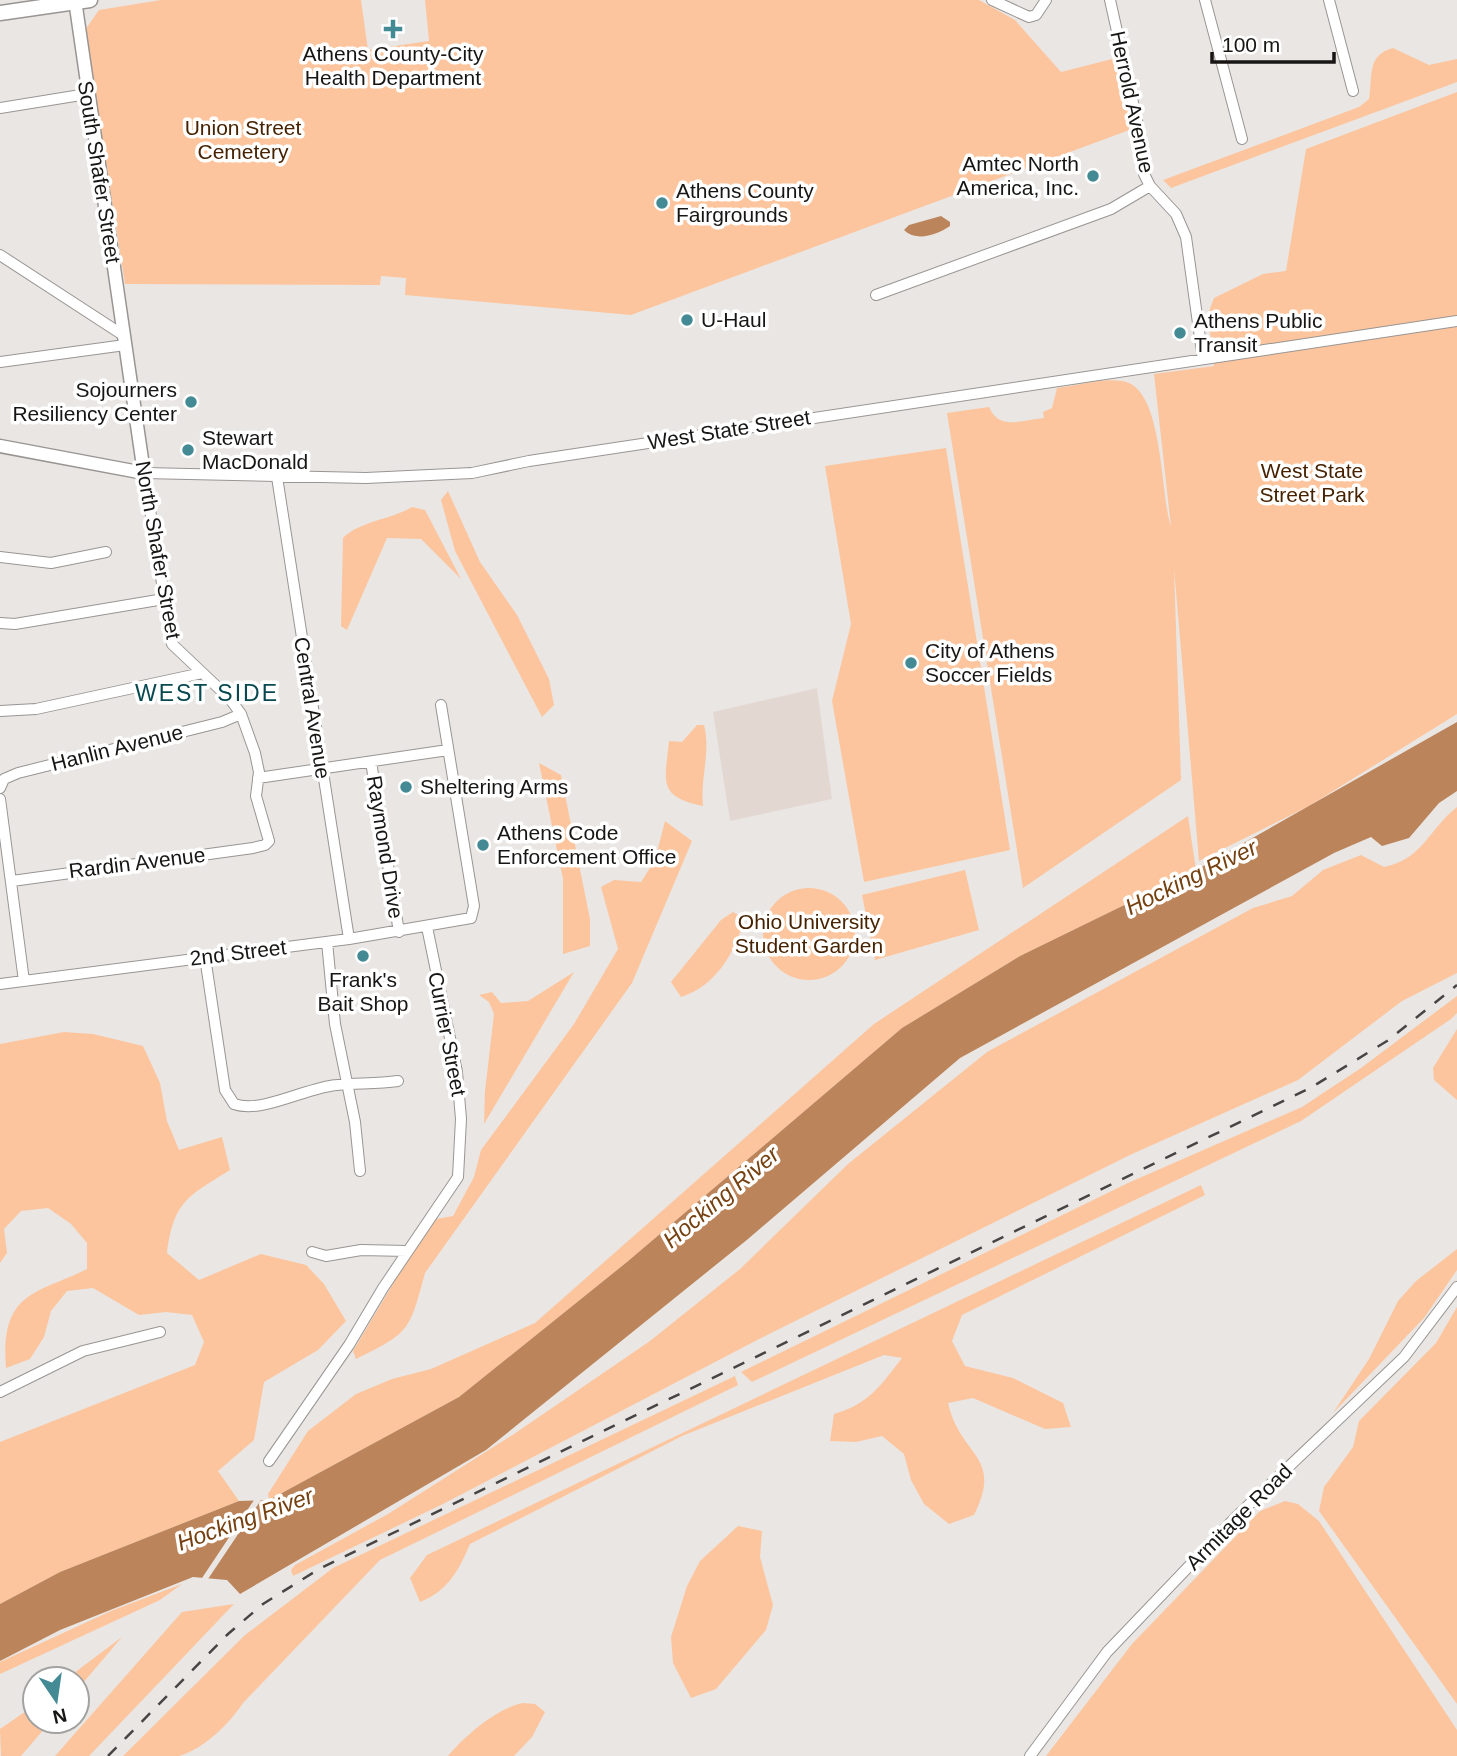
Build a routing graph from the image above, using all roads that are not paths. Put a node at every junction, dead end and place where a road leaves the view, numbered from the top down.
1 (992, 0) edge
2 (1046, 0) edge
3 (1110, 0) edge
4 (1205, 0) edge
5 (1329, 0) edge
6 (80, 1) edge
7 (0, 13) edge
8 (1353, 91) dead end
9 (87, 94) junction
10 (0, 108) edge
11 (1242, 139) dead end
12 (1150, 186) junction
13 (0, 256) edge
14 (876, 295) dead end
15 (1457, 321) edge
16 (124, 340) junction
17 (1203, 359) junction
18 (0, 362) edge
19 (0, 446) edge
20 (144, 473) junction
21 (277, 477) junction
22 (106, 552) dead end
23 (0, 557) edge
24 (164, 599) junction
25 (0, 623) edge
26 (202, 673) junction
27 (441, 705) dead end
28 (0, 711) edge
29 (240, 715) junction
30 (448, 750) junction
31 (372, 762) junction
32 (322, 769) junction
33 (258, 779) junction
34 (0, 788) edge
35 (0, 799) edge
36 (262, 846) joint
37 (12, 881) junction
38 (427, 927) junction
39 (399, 932) junction
40 (349, 939) junction
41 (327, 942) junction
42 (205, 957) junction
43 (24, 981) junction
44 (0, 984) edge
45 (398, 1081) dead end
46 (347, 1085) junction
47 (360, 1171) dead end
48 (407, 1251) junction
49 (312, 1252) dead end
50 (1457, 1287) edge
51 (160, 1332) dead end
52 (0, 1392) edge
53 (268, 1461) dead end
54 (1030, 1756) edge

1 - 2 street
3 - 12 street, Herrold Avenue
4 - 11 street
5 - 8 street
6 - 7 main road
6 - 9 street, South Shafer Street
9 - 10 street
9 - 16 street, South Shafer Street
12 - 14 street
12 - 17 street, Herrold Avenue
13 - 16 street
15 - 17 street, West State Street
16 - 18 street
16 - 20 street, North Shafer Street
17 - 21 street, West State Street
19 - 20 street, West State Street
20 - 21 street, West State Street
20 - 24 street, North Shafer Street
21 - 32 street, Central Avenue
22 - 23 street
24 - 25 street
24 - 26 street, North Shafer Street
26 - 28 street
26 - 29 street, North Shafer Street
27 - 30 street
29 - 33 street, North Shafer Street
29 - 34 street, Hanlin Avenue
30 - 31 street
30 - 38 street, 2nd Street
31 - 32 street
31 - 39 street, Raymond Drive
32 - 33 street
32 - 40 street, Central Avenue
33 - 36 street, North Shafer Street
35 - 37 street
36 - 37 street, Rardin Avenue
37 - 43 street
38 - 39 street, 2nd Street
38 - 48 street, Currier Street
39 - 40 street, 2nd Street
40 - 41 street, 2nd Street
41 - 42 street, 2nd Street
41 - 46 street
42 - 43 street, 2nd Street
42 - 46 street
43 - 44 street, 2nd Street
45 - 46 street
46 - 47 street
48 - 49 street
48 - 53 street, Currier Street
50 - 54 street, Armitage Road
51 - 52 street

